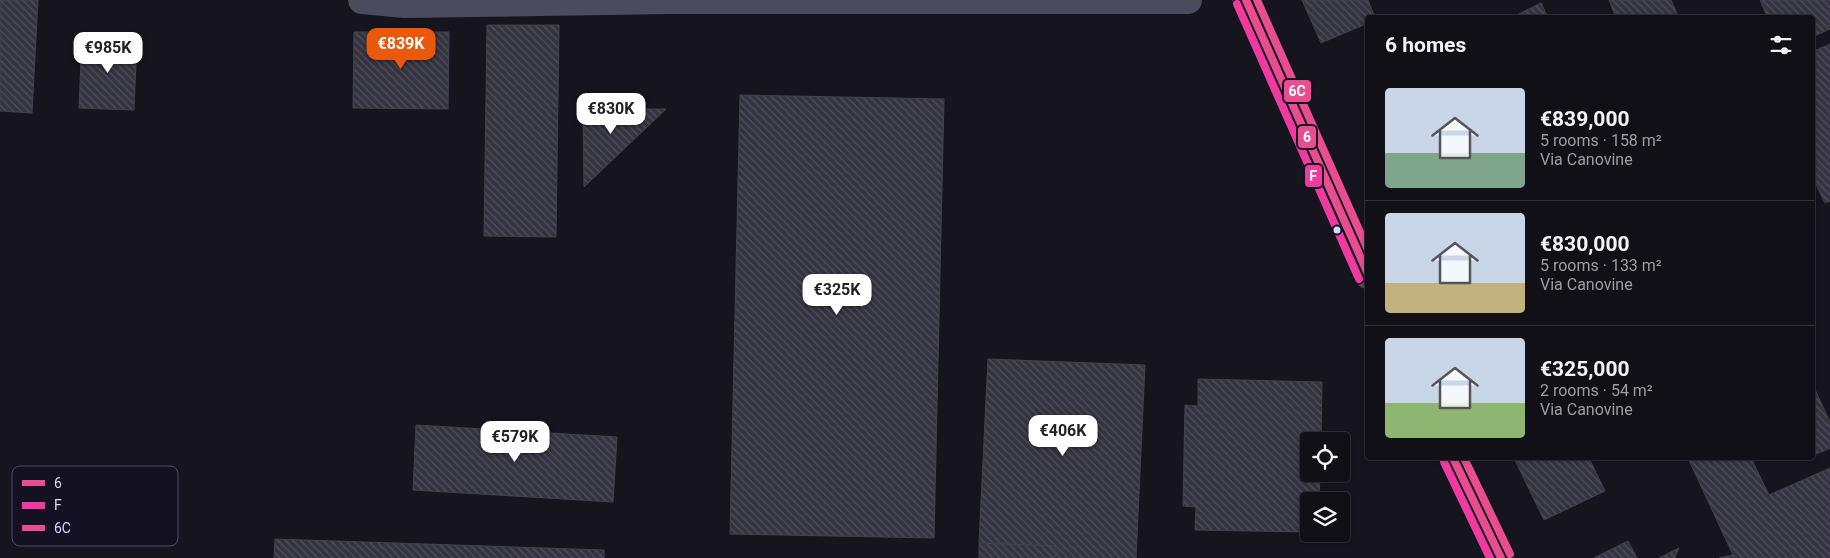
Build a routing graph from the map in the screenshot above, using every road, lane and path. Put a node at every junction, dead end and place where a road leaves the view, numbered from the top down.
1 (362, 0) edge
2 (1188, 0) edge
3 (1246, 0) edge
4 (1365, 269) edge
5 (1454, 460) edge
6 (1501, 558) edge

1 - 2 street
3 - 4 main road
5 - 6 main road

